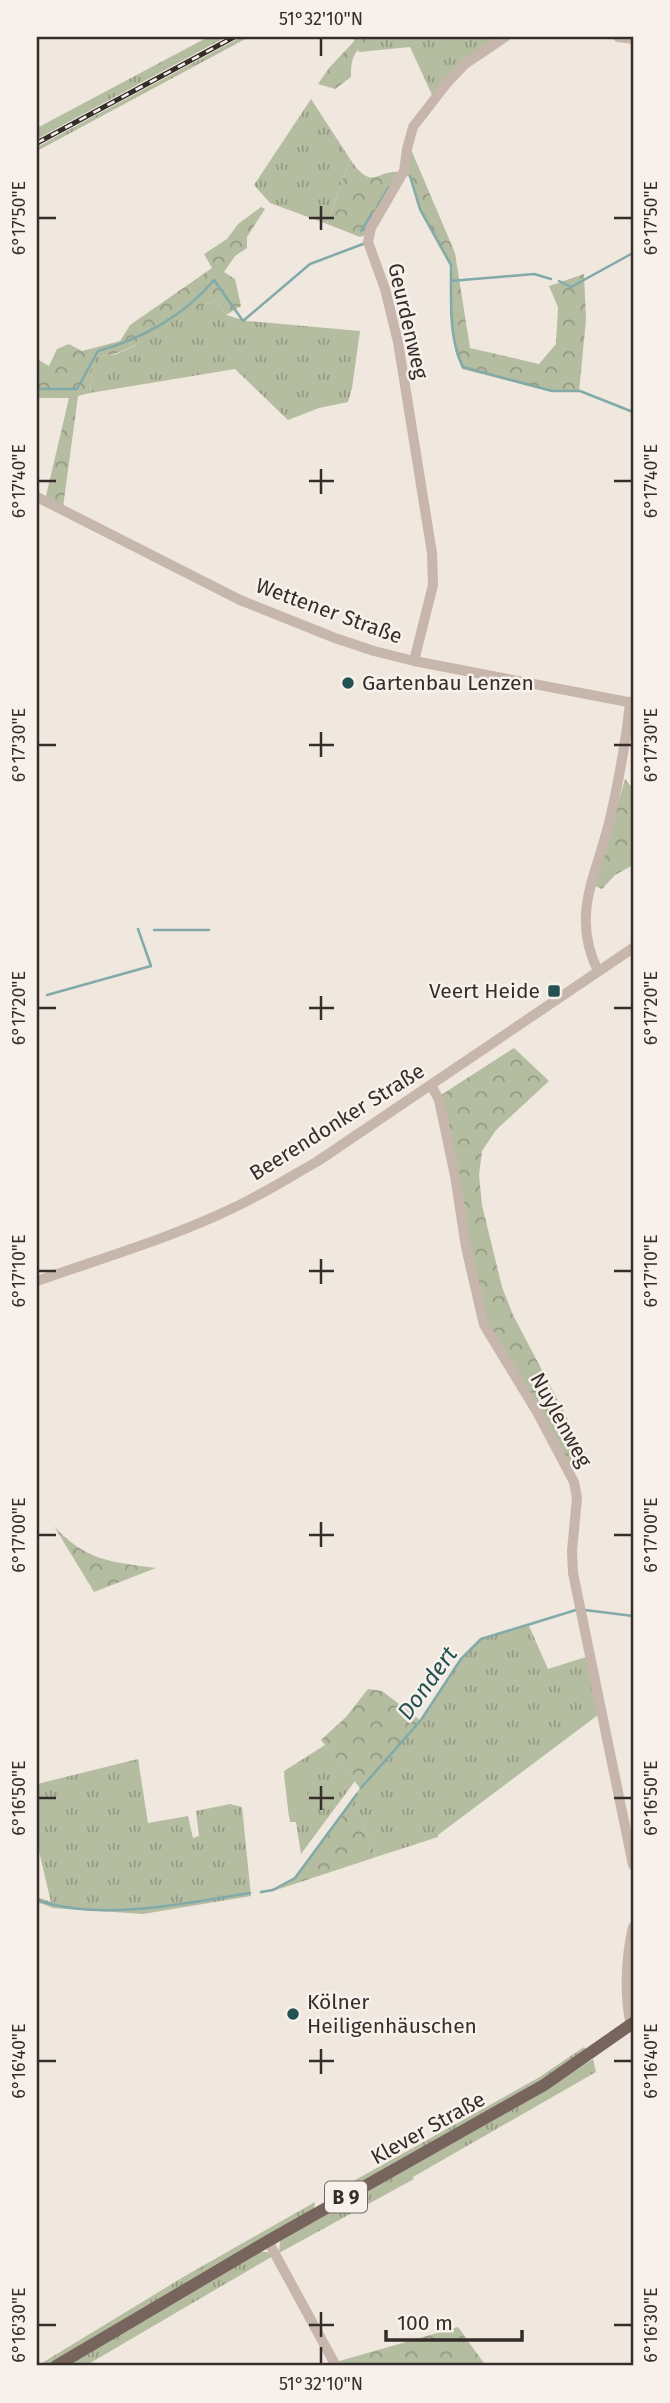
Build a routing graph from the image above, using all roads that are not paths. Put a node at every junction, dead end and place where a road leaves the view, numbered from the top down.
1 (505, 37) edge
2 (618, 37) edge
3 (633, 39) edge
4 (37, 497) edge
5 (414, 661) junction
6 (631, 702) edge
7 (633, 948) edge
8 (598, 971) junction
9 (431, 1085) junction
10 (37, 1281) edge
11 (633, 1866) edge
12 (633, 1927) edge
13 (632, 2024) edge
14 (268, 2241) junction
15 (56, 2366) edge
16 (336, 2366) edge

1 - 5 street, Geurdenweg
2 - 3 street
4 - 5 street, Wettener Straße
5 - 6 street, Wettener Straße
6 - 8 street
7 - 8 street, Beerendonker Straße
8 - 9 street, Beerendonker Straße
9 - 10 street, Beerendonker Straße
9 - 11 street, Nuylenweg
12 - 13 street
13 - 14 main road, Klever Straße / B 9
14 - 15 main road, Klever Straße / B 9
14 - 16 street

